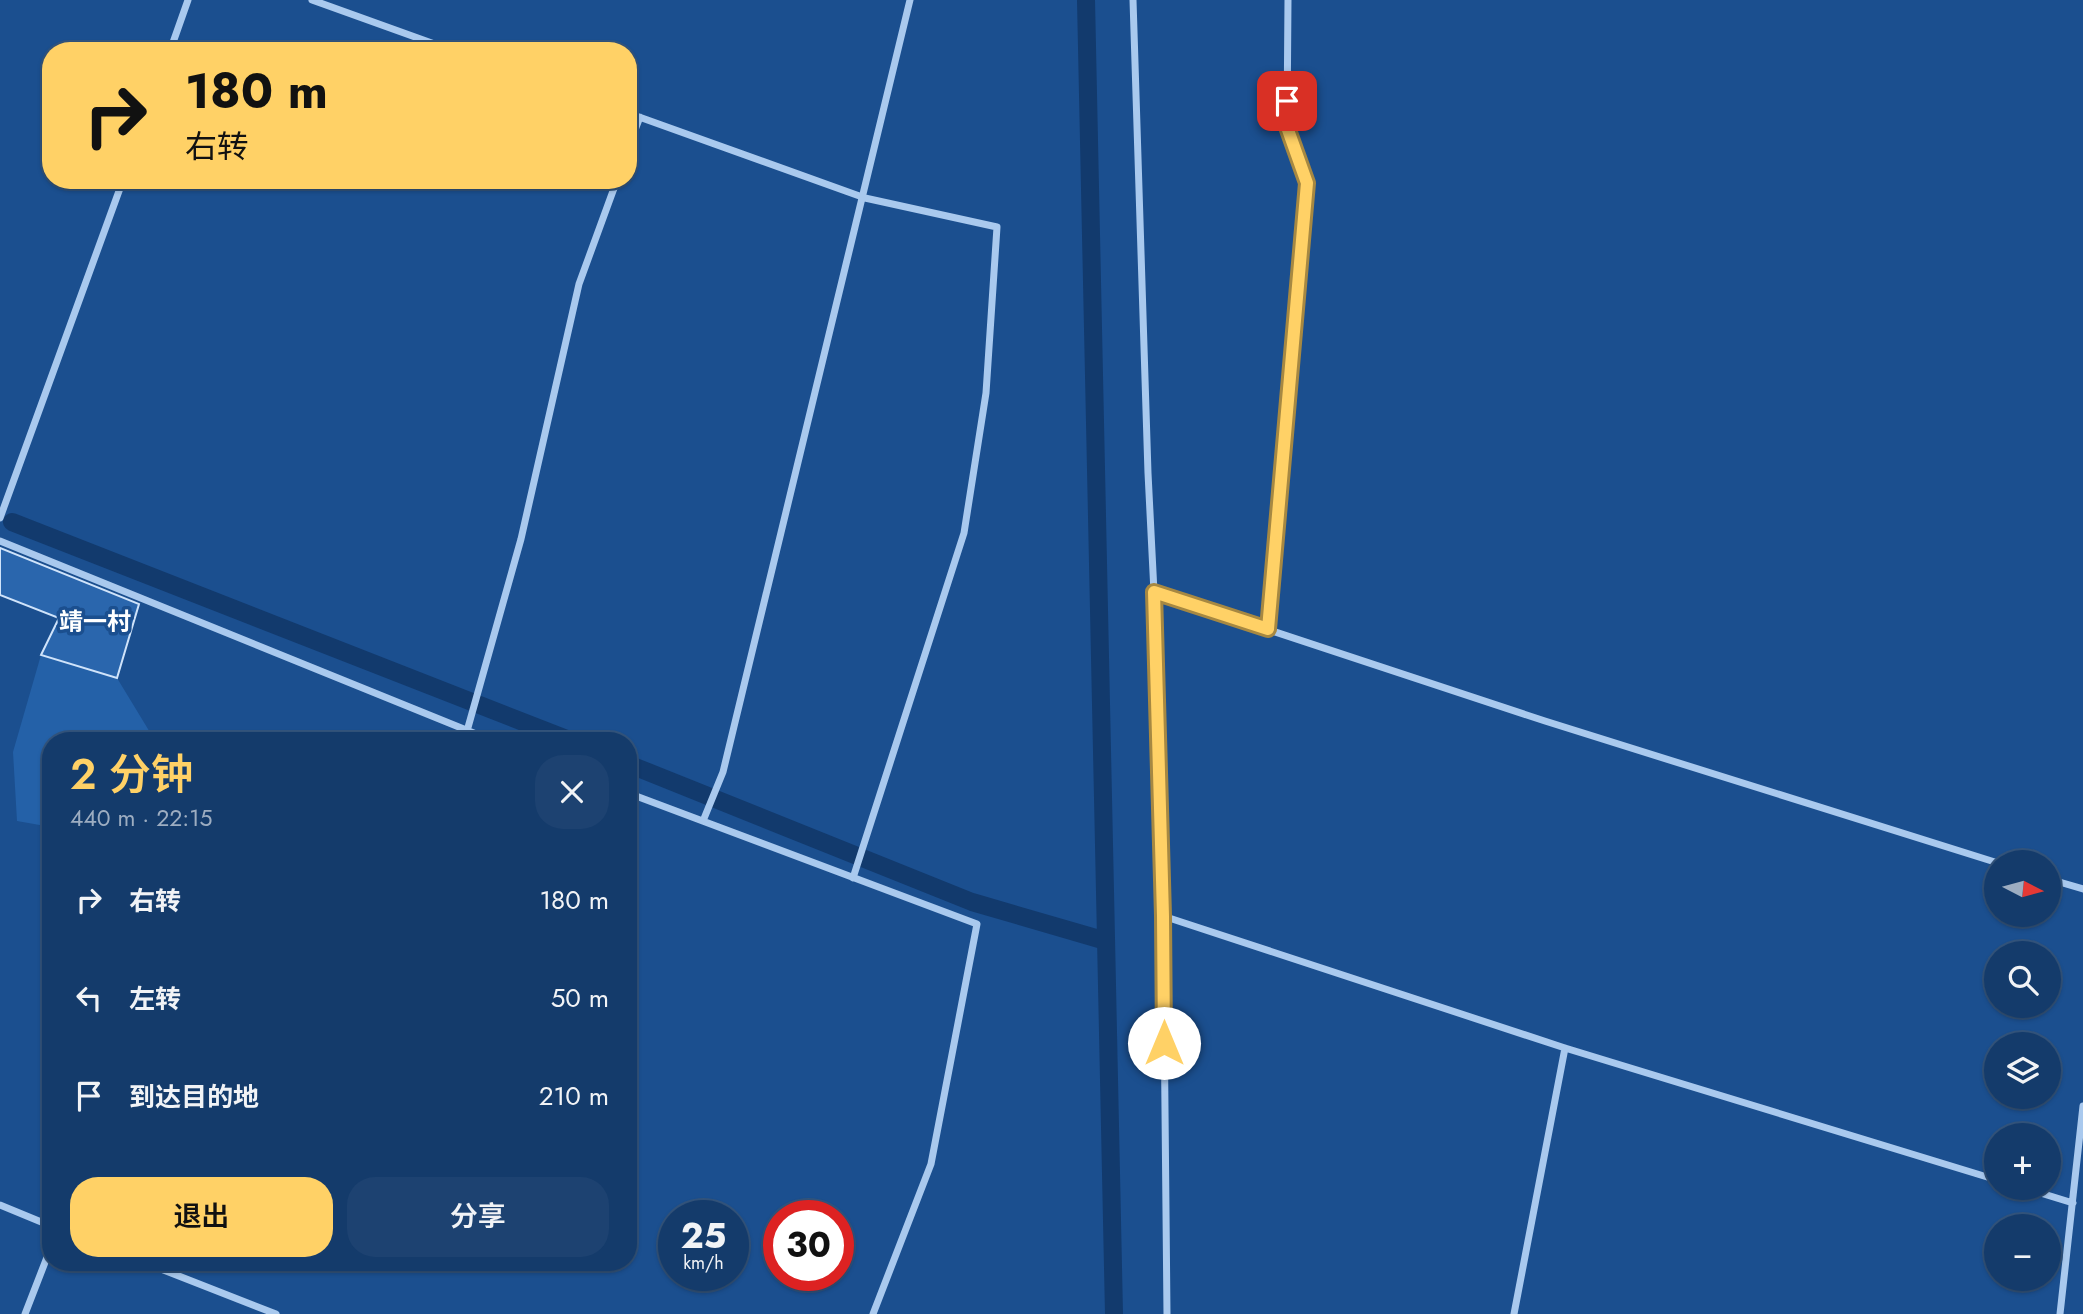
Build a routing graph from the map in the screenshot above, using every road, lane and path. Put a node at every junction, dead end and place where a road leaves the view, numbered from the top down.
1 (188, 0) edge
2 (312, 0) edge
3 (910, 0) edge
4 (1133, 0) edge
5 (1288, 0) edge
6 (173, 42) edge
7 (429, 42) edge
8 (639, 117) joint
9 (637, 123) edge
10 (120, 189) edge
11 (614, 189) edge
12 (861, 197) junction
13 (1, 513) edge
14 (0, 541) edge
15 (1154, 592) junction
16 (1268, 629) junction
17 (467, 730) junction
18 (472, 732) edge
19 (637, 796) edge
20 (703, 821) junction
21 (1984, 859) edge
22 (853, 878) junction
23 (2062, 883) edge
24 (2083, 889) edge
25 (1163, 916) junction
26 (1565, 1048) junction
27 (2083, 1106) edge
28 (1984, 1176) edge
29 (2061, 1199) edge
30 (2073, 1203) junction
31 (0, 1205) edge
32 (42, 1222) edge
33 (42, 1270) edge
34 (166, 1271) edge
35 (25, 1314) edge
36 (276, 1314) edge
37 (873, 1314) edge
38 (1167, 1314) edge
39 (1514, 1314) edge
40 (2060, 1314) edge

1 - 6 street
2 - 7 street
3 - 12 street
4 - 15 street
5 - 16 street
8 - 9 street
8 - 12 street
10 - 13 street
11 - 17 street
12 - 20 street
12 - 22 street
14 - 17 street
15 - 16 street
15 - 25 street
16 - 21 street
17 - 18 street
19 - 20 street
20 - 22 street
22 - 37 street
23 - 24 street
25 - 26 street
25 - 38 street
26 - 28 street
26 - 39 street
27 - 30 street
29 - 30 street
30 - 40 street
31 - 32 street
33 - 35 street
34 - 36 street

